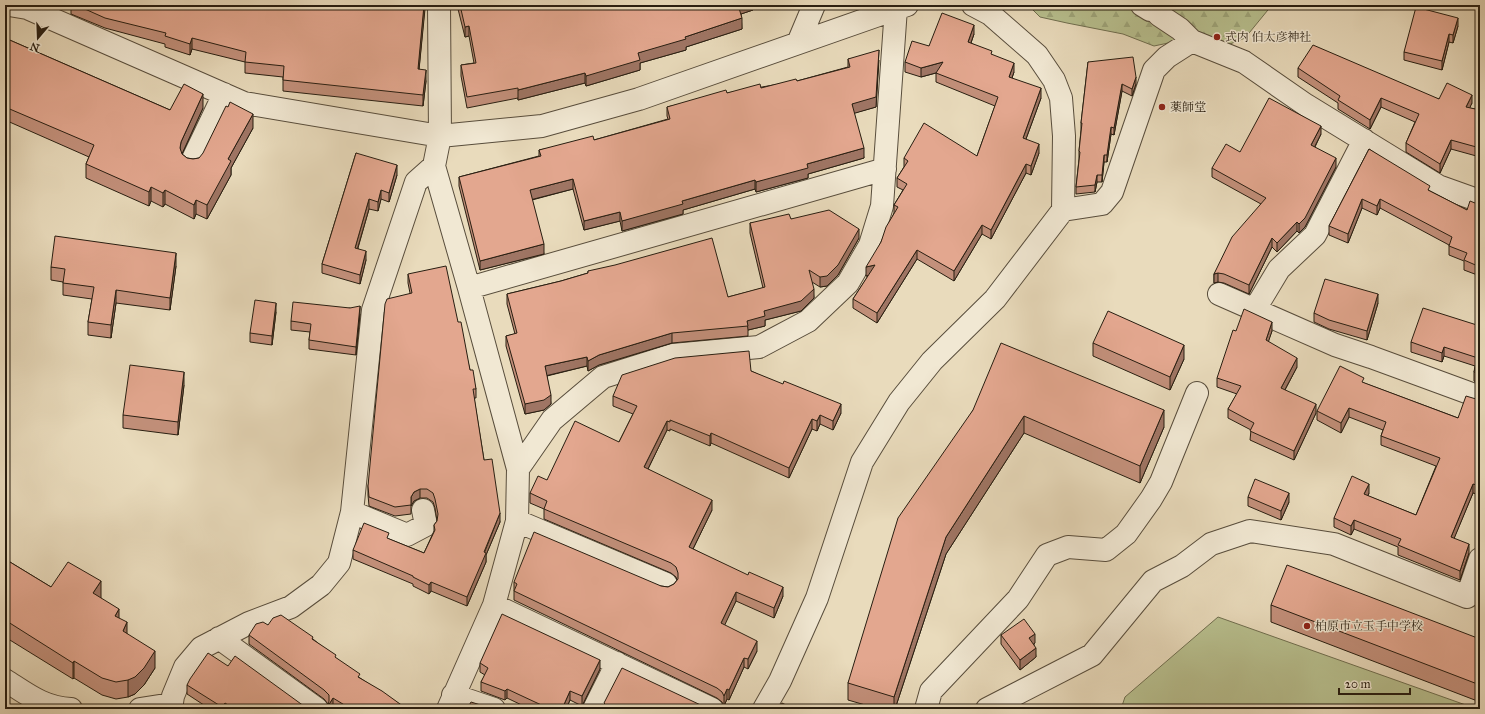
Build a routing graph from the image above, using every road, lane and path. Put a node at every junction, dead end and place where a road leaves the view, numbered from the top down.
1 (439, 5) edge
2 (814, 5) edge
3 (973, 5) edge
4 (25, 6) edge
5 (901, 7) edge
6 (1150, 10) edge
7 (1192, 41) junction
8 (798, 43) junction
9 (224, 94) junction
10 (440, 136) junction
11 (1364, 140) junction
12 (192, 161) edge
13 (434, 166) junction
14 (885, 169) junction
15 (1480, 201) edge
16 (1063, 210) junction
17 (469, 288) junction
18 (1219, 294) dead end
19 (1254, 309) junction
20 (1197, 393) dead end
21 (1480, 397) edge
22 (518, 469) junction
23 (423, 510) dead end
24 (352, 512) junction
25 (517, 521) junction
26 (1480, 559) edge
27 (666, 584) dead end
28 (1474, 599) edge
29 (494, 605) junction
30 (219, 638) junction
31 (617, 663) junction
32 (5, 664) edge
33 (5, 680) edge
34 (38, 701) junction
35 (451, 702) edge
36 (172, 706) edge
37 (71, 709) edge
38 (140, 709) edge
39 (317, 709) edge
40 (494, 709) edge
41 (594, 709) edge
42 (712, 709) edge
43 (764, 709) edge
44 (926, 709) edge
45 (987, 709) edge

1 - 10 street
2 - 8 street
3 - 16 street
4 - 9 street
5 - 8 street
5 - 14 street
6 - 7 street
7 - 11 street
7 - 16 street
8 - 10 street
9 - 10 street
9 - 12 street
10 - 13 street
11 - 15 street
11 - 19 street
13 - 17 street
13 - 24 street
14 - 17 street
14 - 22 street
16 - 43 street
17 - 22 street
18 - 19 street
19 - 21 street
20 - 44 street
22 - 25 street
23 - 24 street
24 - 30 street
25 - 27 street
25 - 29 street
26 - 28 street
28 - 45 street
29 - 31 street
29 - 35 street
30 - 36 street
30 - 39 street
31 - 41 street
31 - 42 street
32 - 34 street
33 - 34 street
34 - 37 street
35 - 40 street
36 - 38 street

